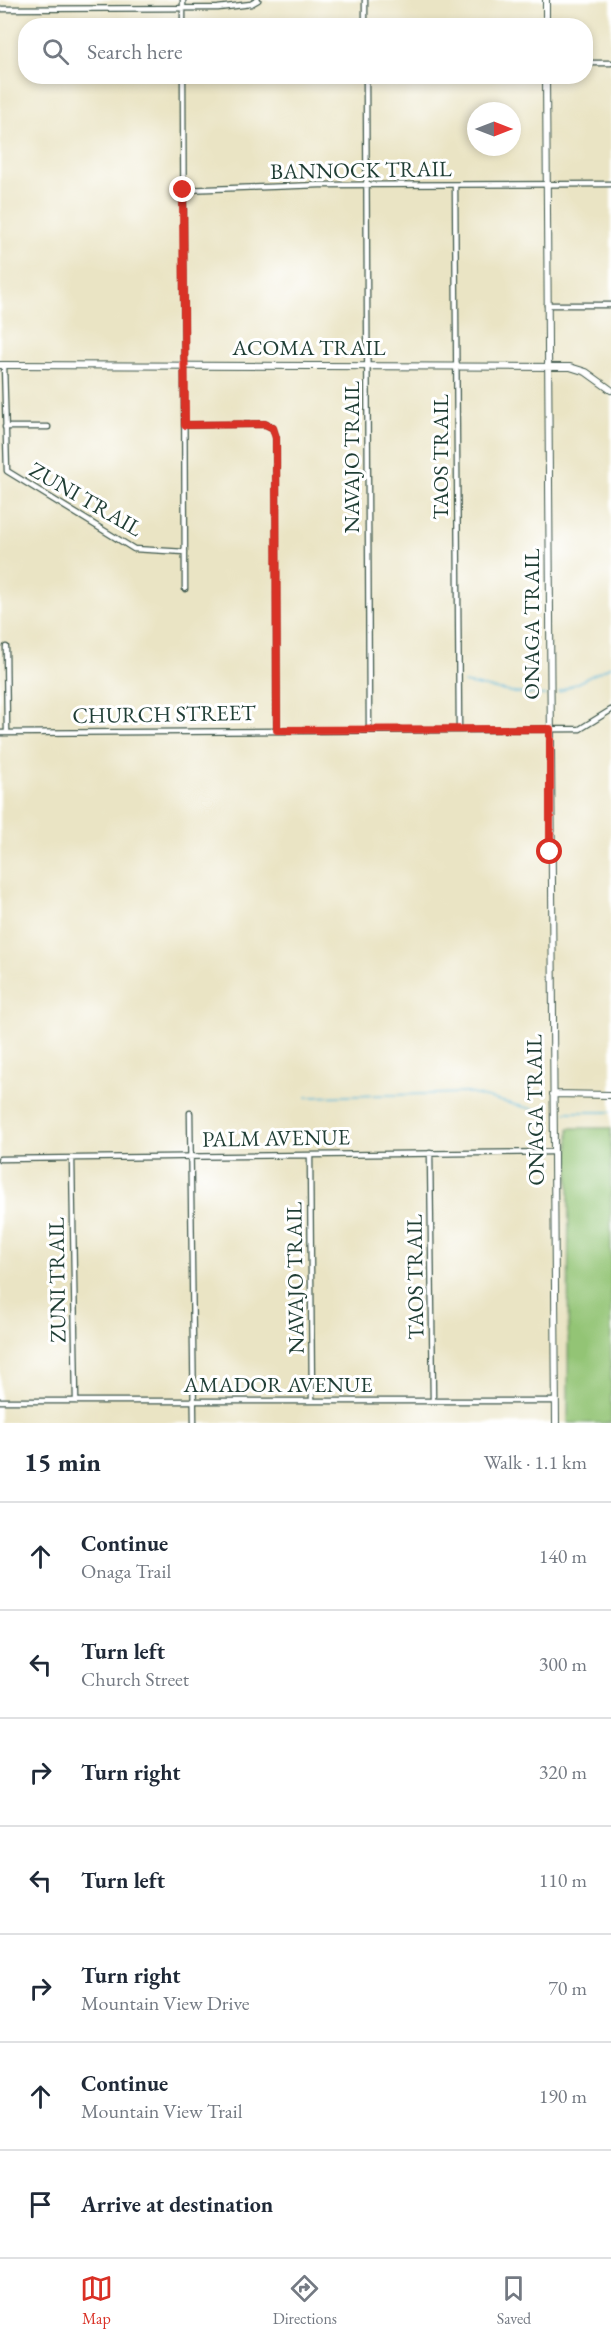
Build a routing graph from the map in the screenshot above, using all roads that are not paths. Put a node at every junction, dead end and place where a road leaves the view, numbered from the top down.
1 (183, 0) edge
2 (258, 0) edge
3 (365, 0) edge
4 (546, 0) edge
5 (183, 7) junction
6 (0, 9) edge
7 (183, 18) edge
8 (365, 18) edge
9 (546, 18) edge
10 (593, 63) edge
11 (611, 63) edge
12 (183, 84) edge
13 (366, 84) edge
14 (546, 84) edge
15 (547, 184) junction
16 (611, 184) edge
17 (366, 185) junction
18 (455, 185) junction
19 (183, 190) junction
20 (611, 304) edge
21 (547, 305) junction
22 (2, 365) edge
23 (184, 365) junction
24 (367, 366) junction
25 (456, 366) junction
26 (547, 366) junction
27 (611, 390) edge
28 (185, 425) junction
29 (5, 427) junction
30 (48, 427) dead end
31 (185, 552) junction
32 (185, 589) dead end
33 (6, 647) dead end
34 (611, 710) edge
35 (369, 729) junction
36 (459, 729) junction
37 (550, 729) junction
38 (277, 730) junction
39 (0, 733) edge
40 (7, 733) junction
41 (553, 1094) junction
42 (611, 1095) edge
43 (190, 1113) dead end
44 (554, 1152) junction
45 (430, 1153) junction
46 (310, 1156) junction
47 (190, 1157) junction
48 (0, 1159) edge
49 (72, 1159) junction
50 (76, 1400) junction
51 (0, 1401) edge
52 (312, 1401) junction
53 (434, 1401) junction
54 (555, 1401) junction
55 (193, 1402) junction
56 (194, 1423) edge
57 (556, 1423) edge

1 - 5 street
2 - 5 street
3 - 8 street
4 - 9 street
5 - 6 street
5 - 7 street
10 - 11 street
12 - 19 street
13 - 17 street, NAVAJO TRAIL
14 - 15 street, ONAGA TRAIL
15 - 16 street, BANNOCK TRAIL
15 - 18 street, BANNOCK TRAIL
15 - 21 street, ONAGA TRAIL
17 - 18 street, BANNOCK TRAIL
17 - 19 street, BANNOCK TRAIL
17 - 24 street, NAVAJO TRAIL
18 - 25 street, TAOS TRAIL
19 - 23 street
20 - 21 street
21 - 26 street, ONAGA TRAIL
22 - 23 street, ACOMA TRAIL
22 - 29 street, ZUNI TRAIL
23 - 24 street, ACOMA TRAIL
23 - 28 street
24 - 25 street, ACOMA TRAIL
24 - 35 street, NAVAJO TRAIL
25 - 26 street, ACOMA TRAIL
25 - 36 street, TAOS TRAIL
26 - 27 street, ACOMA TRAIL
26 - 37 street, ONAGA TRAIL
28 - 31 street
28 - 38 street
29 - 30 street
29 - 31 street, ZUNI TRAIL
31 - 32 street
33 - 40 street
34 - 37 street, CHURCH STREET
35 - 36 street, CHURCH STREET
35 - 38 street, CHURCH STREET
36 - 37 street, CHURCH STREET
37 - 41 street, ONAGA TRAIL
38 - 40 street, CHURCH STREET
39 - 40 street, CHURCH STREET
41 - 42 street
41 - 44 street, ONAGA TRAIL
43 - 47 street
44 - 45 street, PALM AVENUE
44 - 54 street, ONAGA TRAIL
45 - 46 street, PALM AVENUE
45 - 53 street, TAOS TRAIL
46 - 47 street, PALM AVENUE
46 - 52 street, NAVAJO TRAIL
47 - 49 street, PALM AVENUE
47 - 55 street
48 - 49 street, PALM AVENUE
49 - 50 street, ZUNI TRAIL
50 - 51 street, AMADOR AVENUE
50 - 55 street, AMADOR AVENUE
52 - 53 street, AMADOR AVENUE
52 - 55 street, AMADOR AVENUE
53 - 54 street, AMADOR AVENUE
54 - 57 street, ONAGA TRAIL
55 - 56 street

